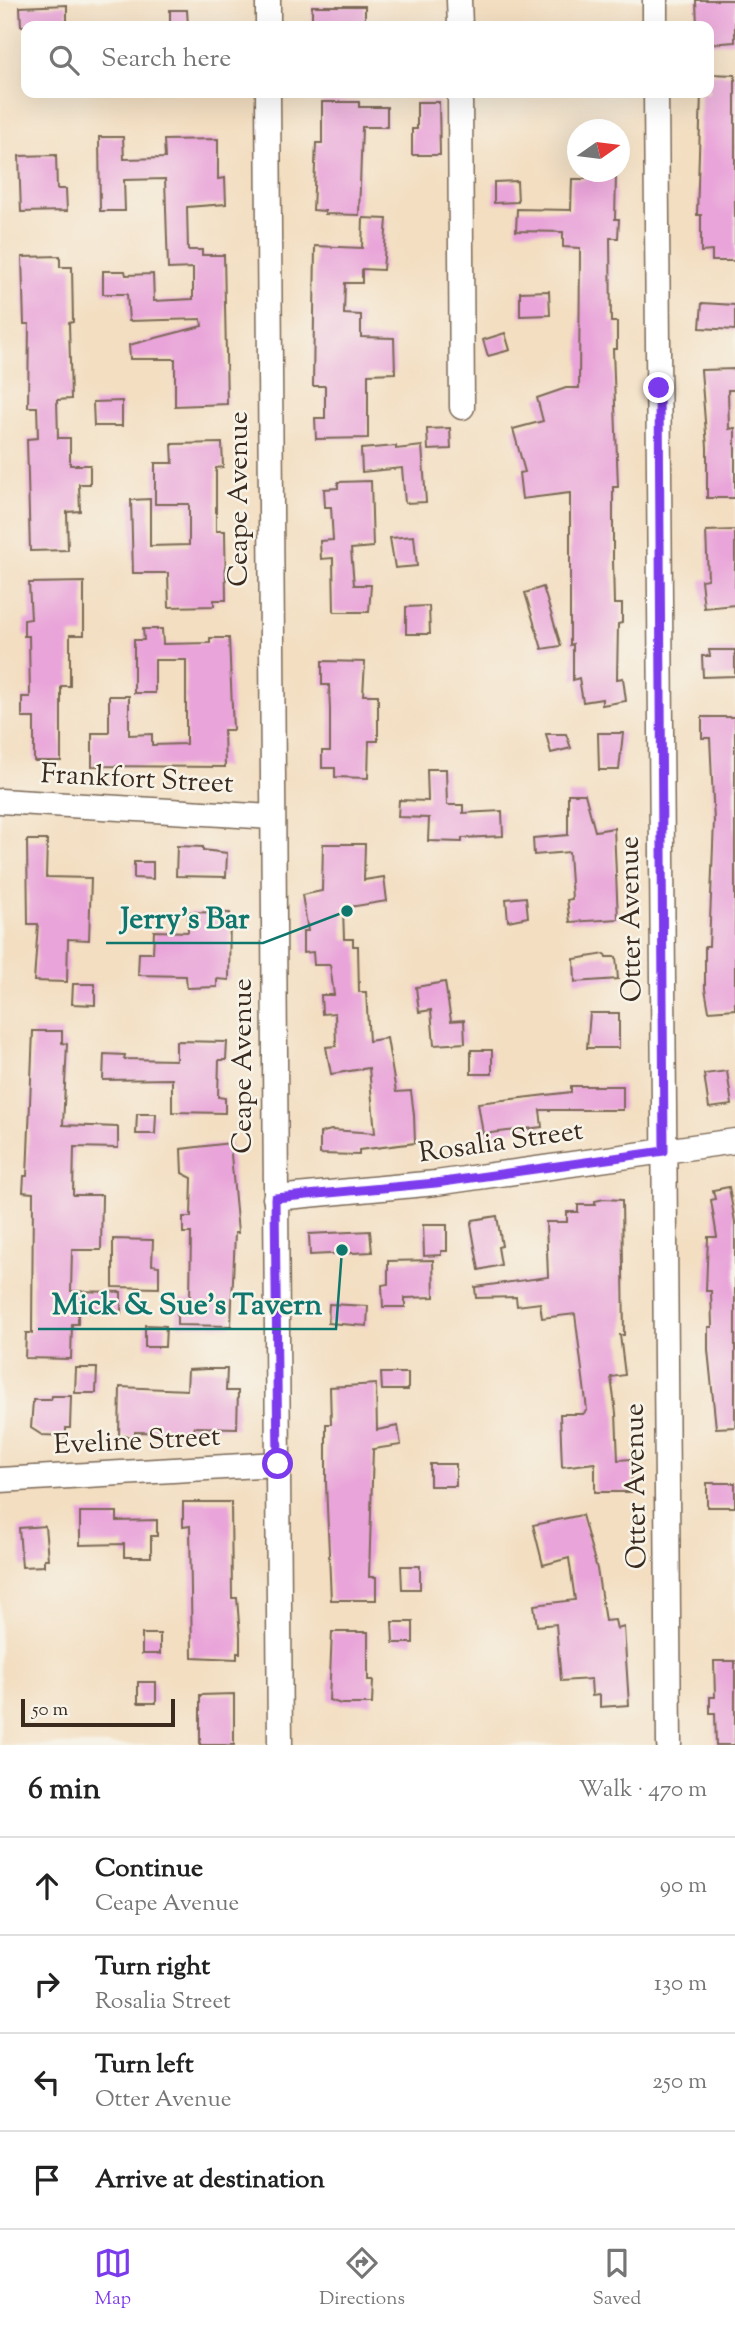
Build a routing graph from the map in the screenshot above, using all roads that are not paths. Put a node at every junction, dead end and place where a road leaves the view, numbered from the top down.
1 (268, 0) edge
2 (459, 0) edge
3 (655, 0) edge
4 (268, 21) edge
5 (460, 21) edge
6 (655, 21) edge
7 (268, 98) edge
8 (460, 98) edge
9 (656, 98) edge
10 (463, 407) dead end
11 (0, 801) edge
12 (271, 817) junction
13 (735, 1141) edge
14 (664, 1151) junction
15 (275, 1198) junction
16 (278, 1464) junction
17 (0, 1480) edge
18 (280, 1745) edge
19 (669, 1745) edge

1 - 4 street
2 - 5 street
3 - 6 street
7 - 12 street, Ceape Avenue
8 - 10 street
9 - 14 street, Otter Avenue
11 - 12 street, Frankfort Street
12 - 15 street, Ceape Avenue
13 - 14 street, Rosalia Street
14 - 15 street, Rosalia Street
14 - 19 street, Otter Avenue
15 - 16 street, Ceape Avenue
16 - 17 street, Eveline Street
16 - 18 street, Ceape Avenue

